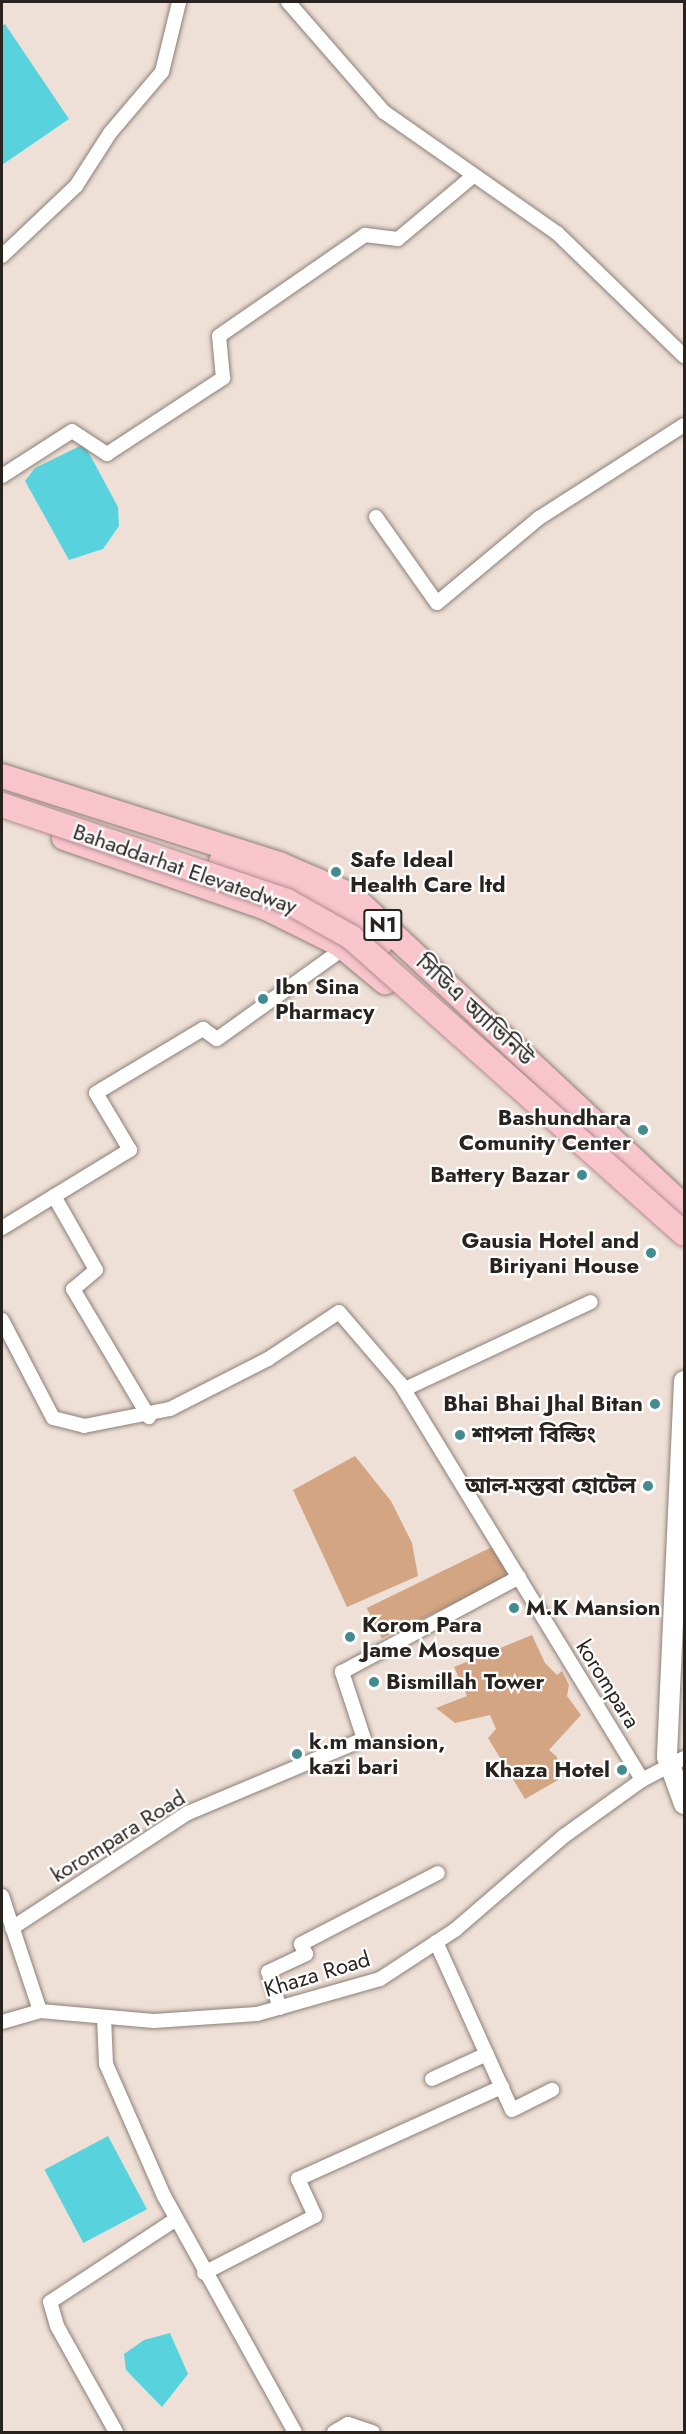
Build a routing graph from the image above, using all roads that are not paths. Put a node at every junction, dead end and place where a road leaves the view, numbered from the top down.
1 (179, 2) edge
2 (288, 2) edge
3 (473, 176) junction
4 (2, 256) edge
5 (684, 356) edge
6 (684, 424) edge
7 (2, 476) edge
8 (376, 517) dead end
9 (2, 776) edge
10 (2, 791) edge
11 (2, 806) edge
12 (2, 815) edge
13 (344, 948) junction
14 (54, 1196) junction
15 (683, 1223) edge
16 (2, 1228) edge
17 (591, 1302) dead end
18 (2, 1320) edge
19 (386, 1367) dead end
20 (684, 1381) edge
21 (405, 1389) junction
22 (683, 1403) edge
23 (149, 1417) junction
24 (519, 1577) junction
25 (677, 1763) edge
26 (642, 1780) junction
27 (684, 1804) edge
28 (438, 1873) dead end
29 (2, 1896) edge
30 (12, 1928) junction
31 (436, 1942) junction
32 (280, 2008) junction
33 (40, 2011) junction
34 (104, 2017) junction
35 (2, 2022) edge
36 (487, 2054) junction
37 (432, 2079) dead end
38 (502, 2087) junction
39 (552, 2090) dead end
40 (175, 2220) junction
41 (204, 2273) junction
42 (116, 2433) edge
43 (295, 2433) edge
44 (334, 2433) edge
45 (373, 2433) edge

1 - 4 street
2 - 3 street
3 - 5 street
3 - 7 street
6 - 8 street
9 - 15 highway, সিডিএ অ্যাভিনিউ / N1
10 - 15 highway, Bahaddarhat Elevatedway / N1
11 - 15 highway, Bahaddarhat Elevatedway / N1, bridge
12 - 13 highway, সিডিএ অ্যাভিনিউ / N1
13 - 14 street
13 - 15 highway, সিডিএ অ্যাভিনিউ / N1
14 - 16 street
14 - 23 street
17 - 21 street
18 - 23 street
19 - 21 street, korompara
20 - 22 main road
21 - 23 street
21 - 24 street, korompara
22 - 25 main road
24 - 26 street, korompara
24 - 30 street, korompara Road
25 - 26 street, Khaza Road
25 - 27 main road
26 - 31 street, Khaza Road
28 - 32 street
29 - 30 street
30 - 33 street
31 - 32 street, Khaza Road
31 - 36 street
32 - 34 street, Khaza Road
33 - 34 street, Khaza Road
33 - 35 street, Khaza Road
34 - 40 street
36 - 37 street
36 - 38 street
38 - 39 street
38 - 41 street
40 - 41 street
40 - 42 street
41 - 43 street
44 - 45 street

